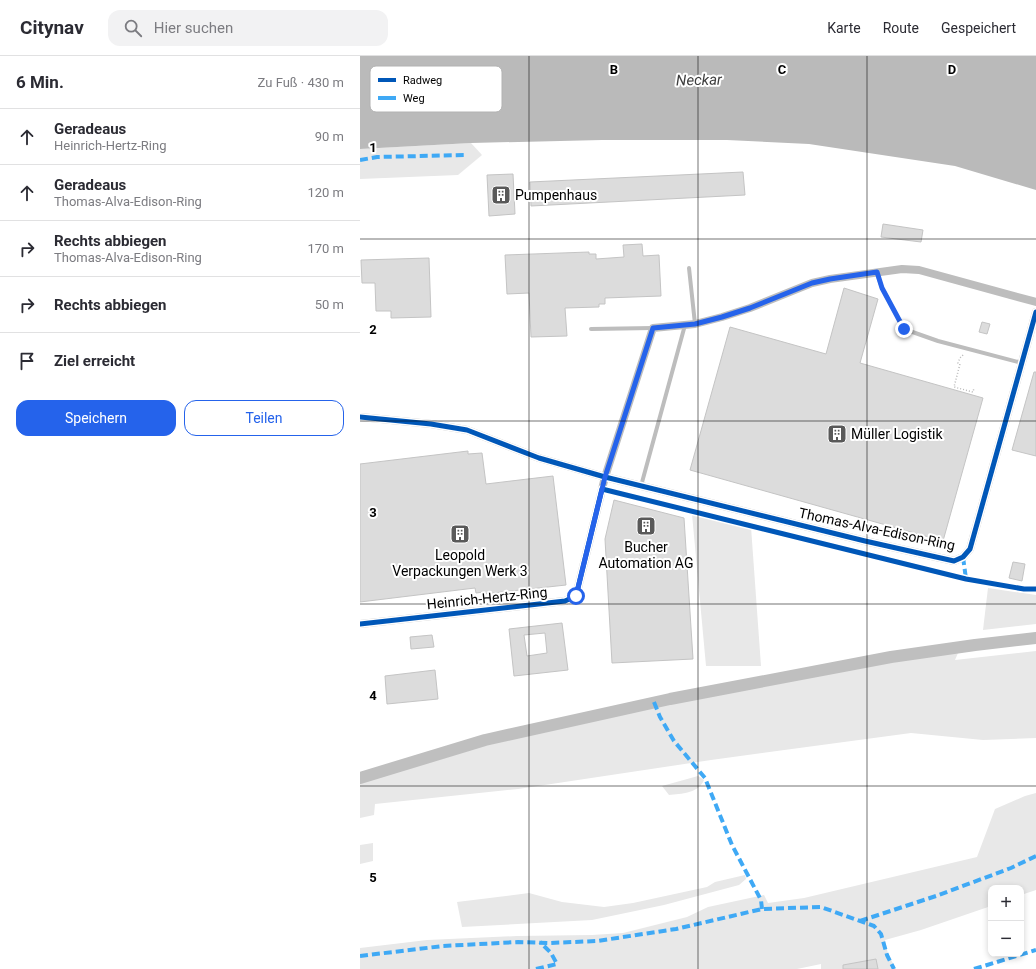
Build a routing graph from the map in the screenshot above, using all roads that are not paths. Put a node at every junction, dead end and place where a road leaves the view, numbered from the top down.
1 (689, 268) dead end
2 (877, 272) junction
3 (1036, 302) edge
4 (1036, 312) edge
5 (685, 324) junction
6 (695, 324) junction
7 (653, 328) junction
8 (591, 329) dead end
9 (1023, 363) junction
10 (360, 417) edge
11 (605, 477) junction
12 (641, 486) junction
13 (360, 624) edge
14 (1036, 638) edge
15 (360, 778) edge

1 - 6 lane
2 - 3 street
2 - 6 street
2 - 9 lane
4 - 9 street, Thomas-Alva-Edison-Ring
5 - 6 street
5 - 7 street
5 - 12 lane
7 - 8 lane
7 - 11 street
9 - 12 street, Thomas-Alva-Edison-Ring
10 - 11 street
11 - 12 street, Thomas-Alva-Edison-Ring
11 - 13 street, Heinrich-Hertz-Ring
14 - 15 main road

